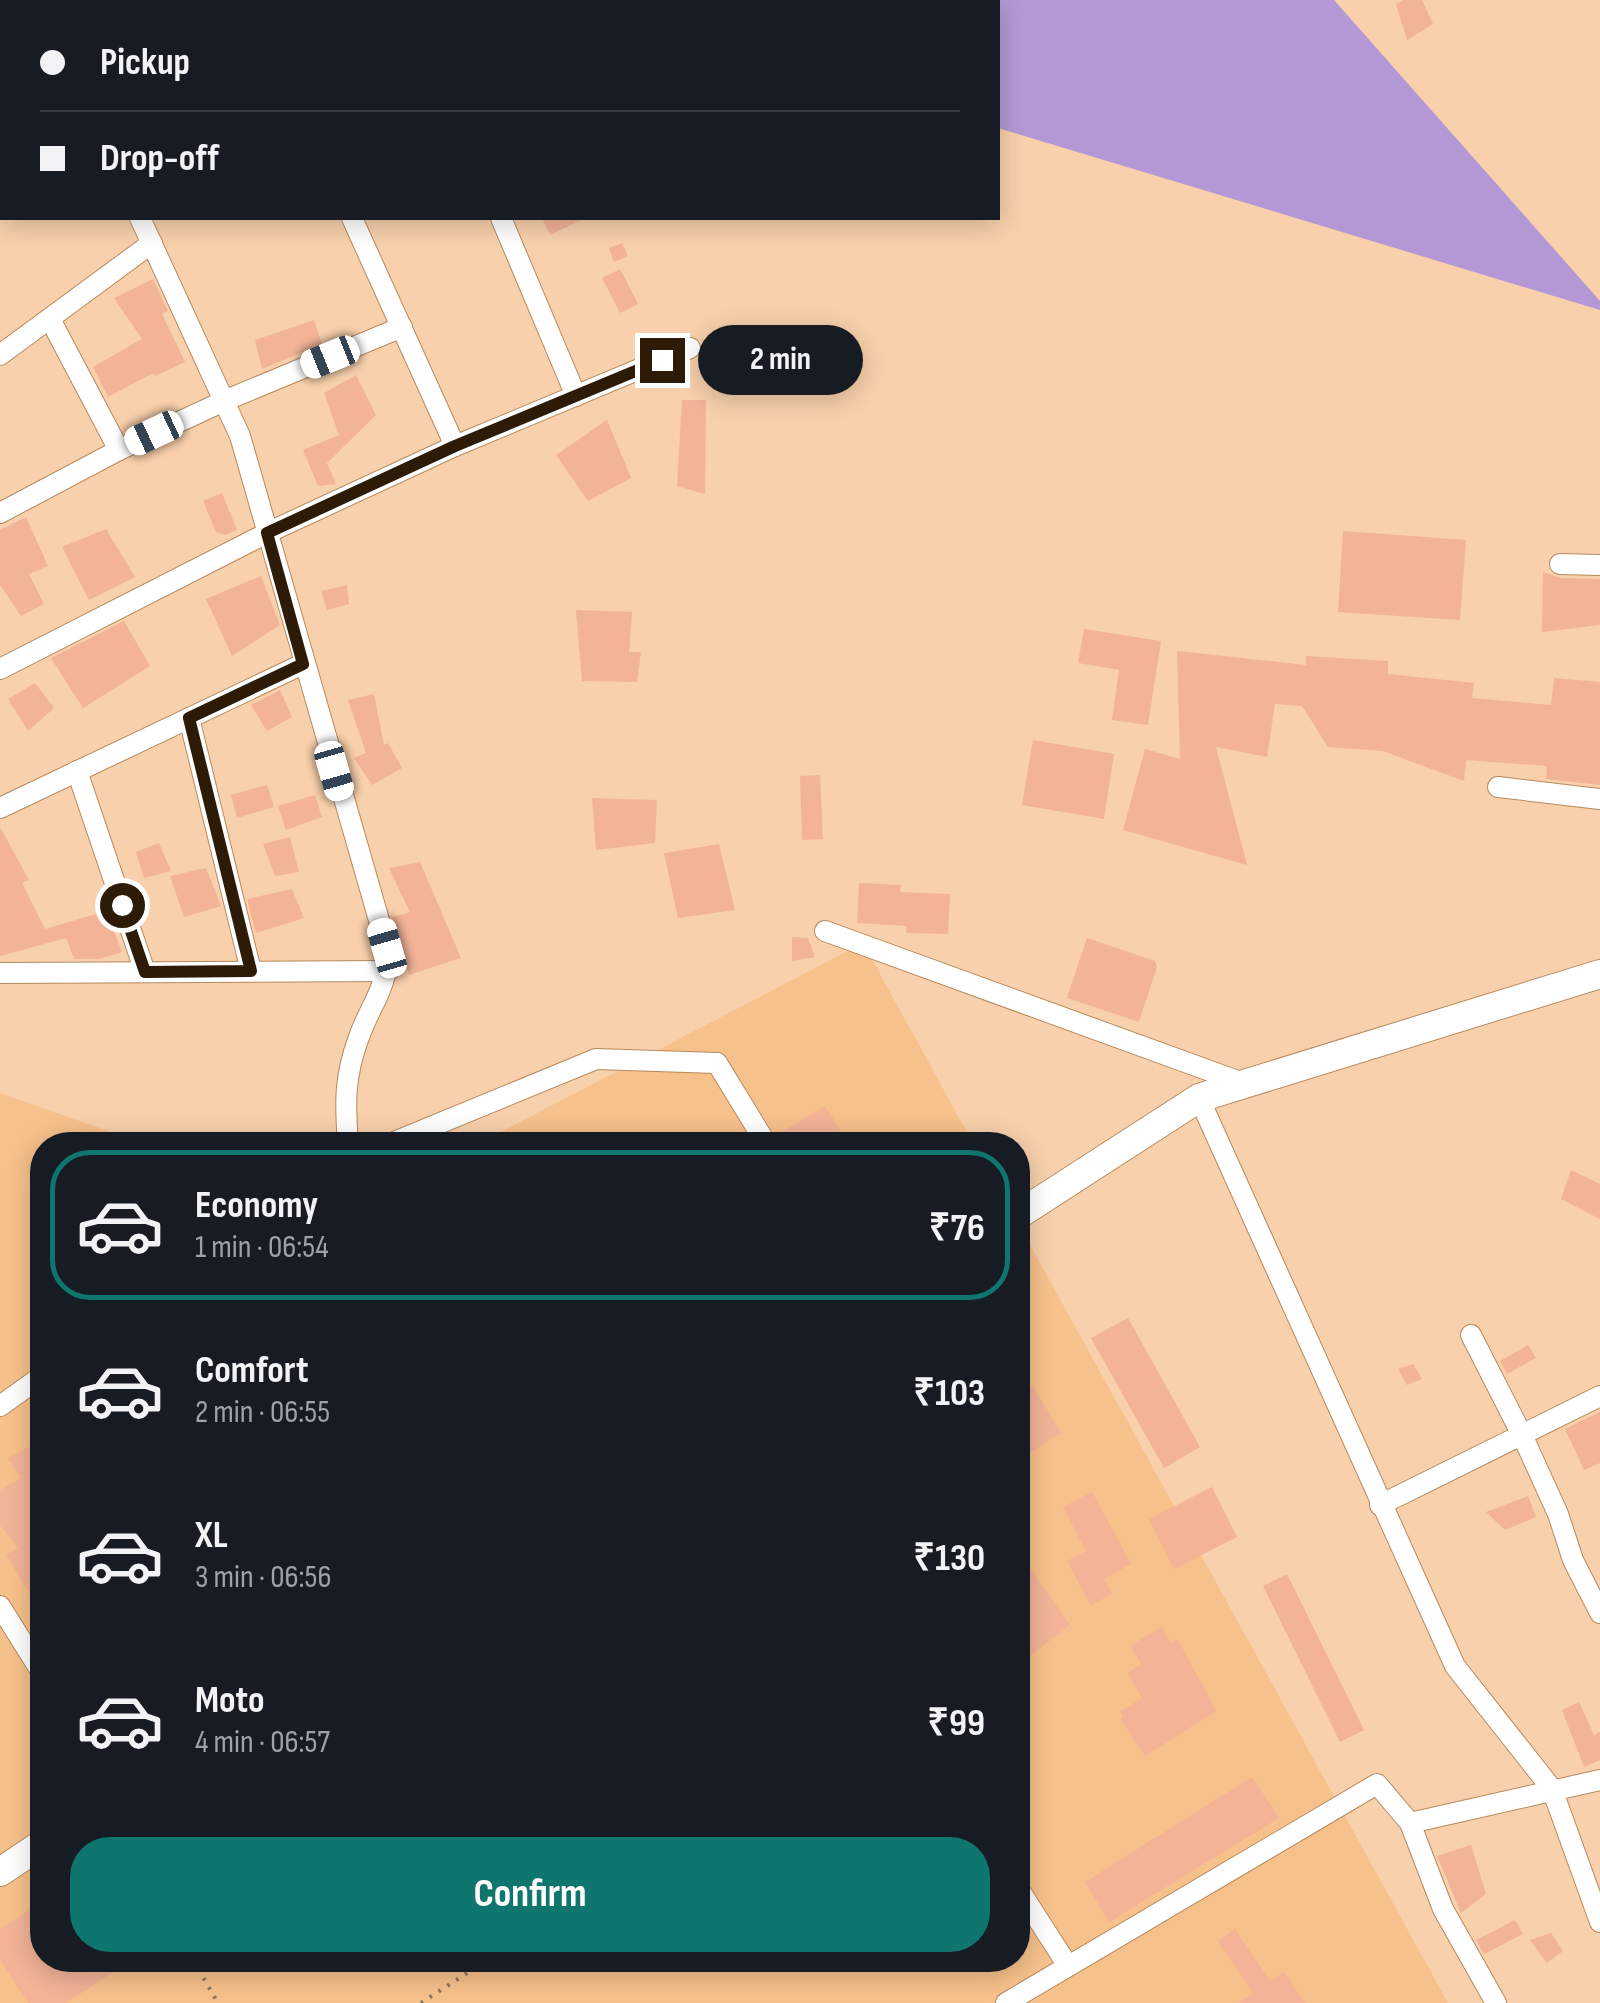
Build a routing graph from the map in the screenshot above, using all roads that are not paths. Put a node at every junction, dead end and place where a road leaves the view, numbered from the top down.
1 (141, 220) edge
2 (353, 220) edge
3 (502, 220) edge
4 (152, 243) junction
5 (50, 319) junction
6 (402, 327) junction
7 (690, 348) dead end
8 (0, 355) edge
9 (576, 396) junction
10 (224, 400) junction
11 (455, 446) junction
12 (119, 450) junction
13 (0, 513) edge
14 (267, 533) junction
15 (1560, 564) dead end
16 (1600, 565) edge
17 (303, 664) junction
18 (0, 669) edge
19 (189, 718) junction
20 (78, 771) junction
21 (1498, 787) dead end
22 (1600, 799) edge
23 (0, 808) edge
24 (825, 931) dead end
25 (251, 971) junction
26 (388, 971) junction
27 (145, 972) junction
28 (0, 973) edge
29 (1600, 974) edge
30 (1243, 1083) junction
31 (1199, 1098) junction
32 (347, 1132) edge
33 (418, 1132) edge
34 (759, 1132) edge
35 (1030, 1207) edge
36 (1471, 1335) dead end
37 (30, 1385) edge
38 (1600, 1396) edge
39 (0, 1406) edge
40 (1523, 1436) junction
41 (1380, 1505) junction
42 (0, 1606) edge
43 (1600, 1613) edge
44 (30, 1654) edge
45 (1600, 1780) edge
46 (1552, 1789) junction
47 (1410, 1823) junction
48 (30, 1852) edge
49 (0, 1872) edge
50 (1030, 1907) edge
51 (1600, 1922) edge
52 (1068, 1966) junction
53 (1006, 2003) edge
54 (1496, 2003) edge

1 - 4 street
2 - 6 street
3 - 9 street
4 - 5 street
4 - 10 street
5 - 8 street
5 - 12 street
6 - 10 street
6 - 11 street
7 - 9 street
9 - 11 street
10 - 12 street
10 - 14 street
11 - 14 street
12 - 13 street
14 - 17 street
14 - 18 street
15 - 16 street
17 - 19 street
17 - 26 street
19 - 20 street
19 - 25 street
20 - 23 street
20 - 27 street
21 - 22 street
24 - 30 street
25 - 26 street
25 - 27 street
26 - 32 street
27 - 28 street
29 - 30 main road
30 - 31 main road
31 - 35 main road
31 - 41 street
33 - 34 street
36 - 40 street
37 - 39 street
38 - 40 street
40 - 41 street
40 - 43 street
41 - 46 street
42 - 44 street
45 - 46 street
46 - 47 street
46 - 51 street
47 - 52 street
47 - 54 street
48 - 49 main road
50 - 52 street
52 - 53 street

